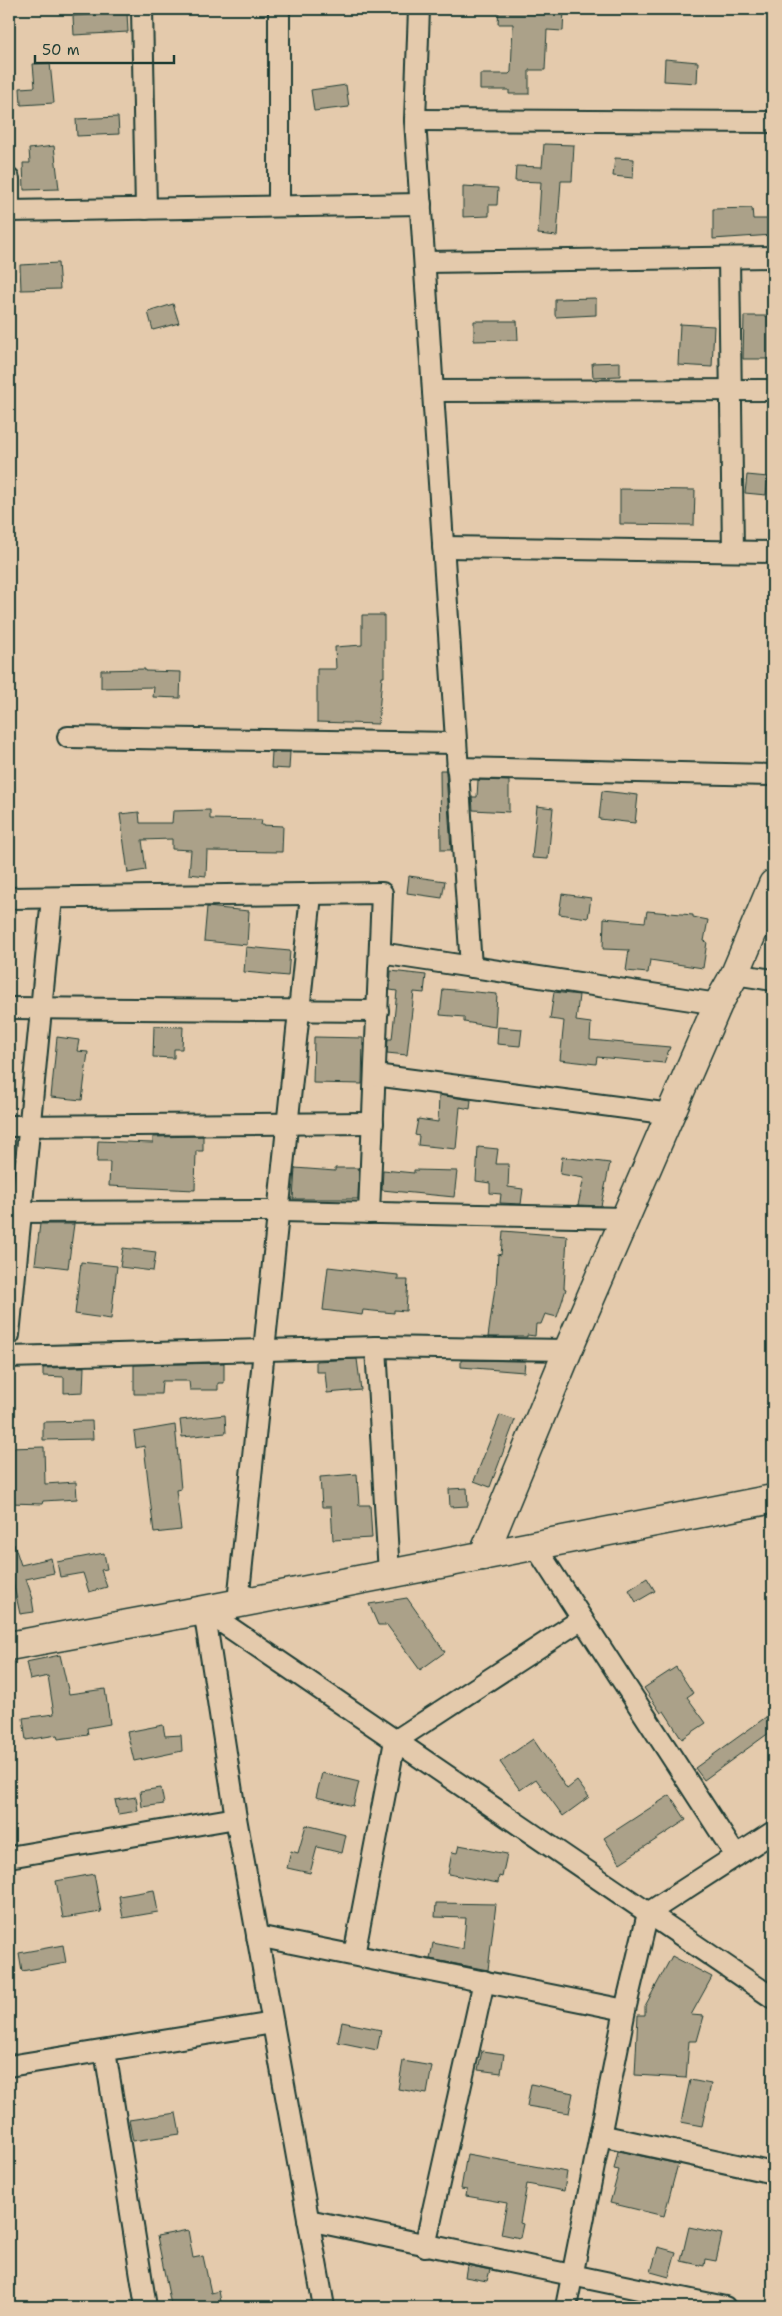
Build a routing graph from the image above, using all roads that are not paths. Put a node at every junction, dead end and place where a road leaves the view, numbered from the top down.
1 (142, 9) edge
2 (279, 9) edge
3 (419, 9) edge
4 (415, 120) junction
5 (773, 122) edge
6 (9, 179) edge
7 (421, 204) junction
8 (279, 206) junction
9 (146, 209) junction
10 (9, 211) edge
11 (773, 257) edge
12 (729, 258) junction
13 (425, 262) junction
14 (731, 390) junction
15 (773, 390) edge
16 (433, 391) junction
17 (443, 547) junction
18 (733, 551) junction
19 (773, 552) edge
20 (68, 737) dead end
21 (456, 742) junction
22 (457, 768) junction
23 (773, 775) edge
24 (773, 884) edge
25 (311, 895) junction
26 (9, 898) edge
27 (52, 898) junction
28 (380, 953) junction
29 (471, 966) junction
30 (735, 974) junction
31 (773, 980) edge
32 (718, 1004) junction
33 (9, 1008) edge
34 (40, 1008) junction
35 (300, 1010) junction
36 (378, 1011) junction
37 (375, 1075) junction
38 (671, 1114) junction
39 (373, 1123) junction
40 (289, 1124) junction
41 (9, 1126) edge
42 (30, 1126) junction
43 (15, 1211) edge
44 (279, 1211) junction
45 (369, 1213) junction
46 (626, 1218) junction
47 (9, 1335) edge
48 (376, 1347) junction
49 (568, 1350) junction
50 (266, 1351) junction
51 (9, 1356) edge
52 (773, 1499) edge
53 (535, 1546) junction
54 (483, 1556) junction
55 (389, 1574) junction
56 (238, 1602) junction
57 (204, 1610) junction
58 (582, 1619) junction
59 (9, 1646) edge
60 (395, 1741) junction
61 (236, 1818) junction
62 (773, 1832) edge
63 (736, 1856) junction
64 (9, 1857) edge
65 (648, 1913) junction
66 (257, 1936) junction
67 (354, 1956) junction
68 (484, 1982) junction
69 (773, 1998) edge
70 (625, 2010) junction
71 (273, 2023) junction
72 (105, 2051) junction
73 (9, 2066) edge
74 (600, 2135) junction
75 (773, 2174) edge
76 (308, 2220) junction
77 (426, 2246) junction
78 (572, 2276) junction
79 (146, 2307) edge
80 (324, 2307) edge
81 (566, 2307) edge
82 (725, 2307) edge

1 - 9 street
2 - 8 street
3 - 4 street
4 - 5 street
4 - 7 street
6 - 10 street
7 - 8 street
7 - 13 street
8 - 9 street
9 - 10 street
11 - 12 street
12 - 13 street
12 - 14 street
13 - 16 street
14 - 15 street
14 - 16 street
14 - 18 street
16 - 17 street
17 - 18 street
17 - 21 street
18 - 19 street
20 - 21 street
21 - 22 street
22 - 23 street
22 - 29 street
24 - 30 street
25 - 27 street
25 - 28 street
25 - 35 street
26 - 27 street
27 - 34 street
28 - 29 street
28 - 36 street
29 - 32 street
30 - 31 street
30 - 32 street
32 - 38 street
33 - 34 street
34 - 35 street
34 - 42 street
35 - 36 street
35 - 40 street
36 - 37 street
37 - 38 street
37 - 39 street
38 - 46 street
39 - 40 street
39 - 45 street
40 - 42 street
40 - 44 street
41 - 42 street
42 - 43 street
43 - 44 street
43 - 47 street
44 - 45 street
44 - 50 street
45 - 46 street
46 - 49 street
48 - 49 street
48 - 50 street
48 - 55 street
49 - 54 street
50 - 51 street
50 - 56 street
52 - 53 street
53 - 54 street
53 - 58 street
54 - 55 street
55 - 56 street
56 - 57 street
57 - 59 street
57 - 60 street
57 - 61 street
58 - 60 street
58 - 63 street
60 - 65 street
60 - 67 street
61 - 64 street
61 - 66 street
62 - 63 street
63 - 65 street
65 - 69 street
65 - 70 street
66 - 67 street
66 - 71 street
67 - 68 street
68 - 70 street
68 - 77 street
70 - 74 street
71 - 72 street
71 - 76 street
72 - 73 street
72 - 79 street
74 - 75 street
74 - 78 street
76 - 77 street
76 - 80 street
77 - 78 street
78 - 81 street
78 - 82 street

